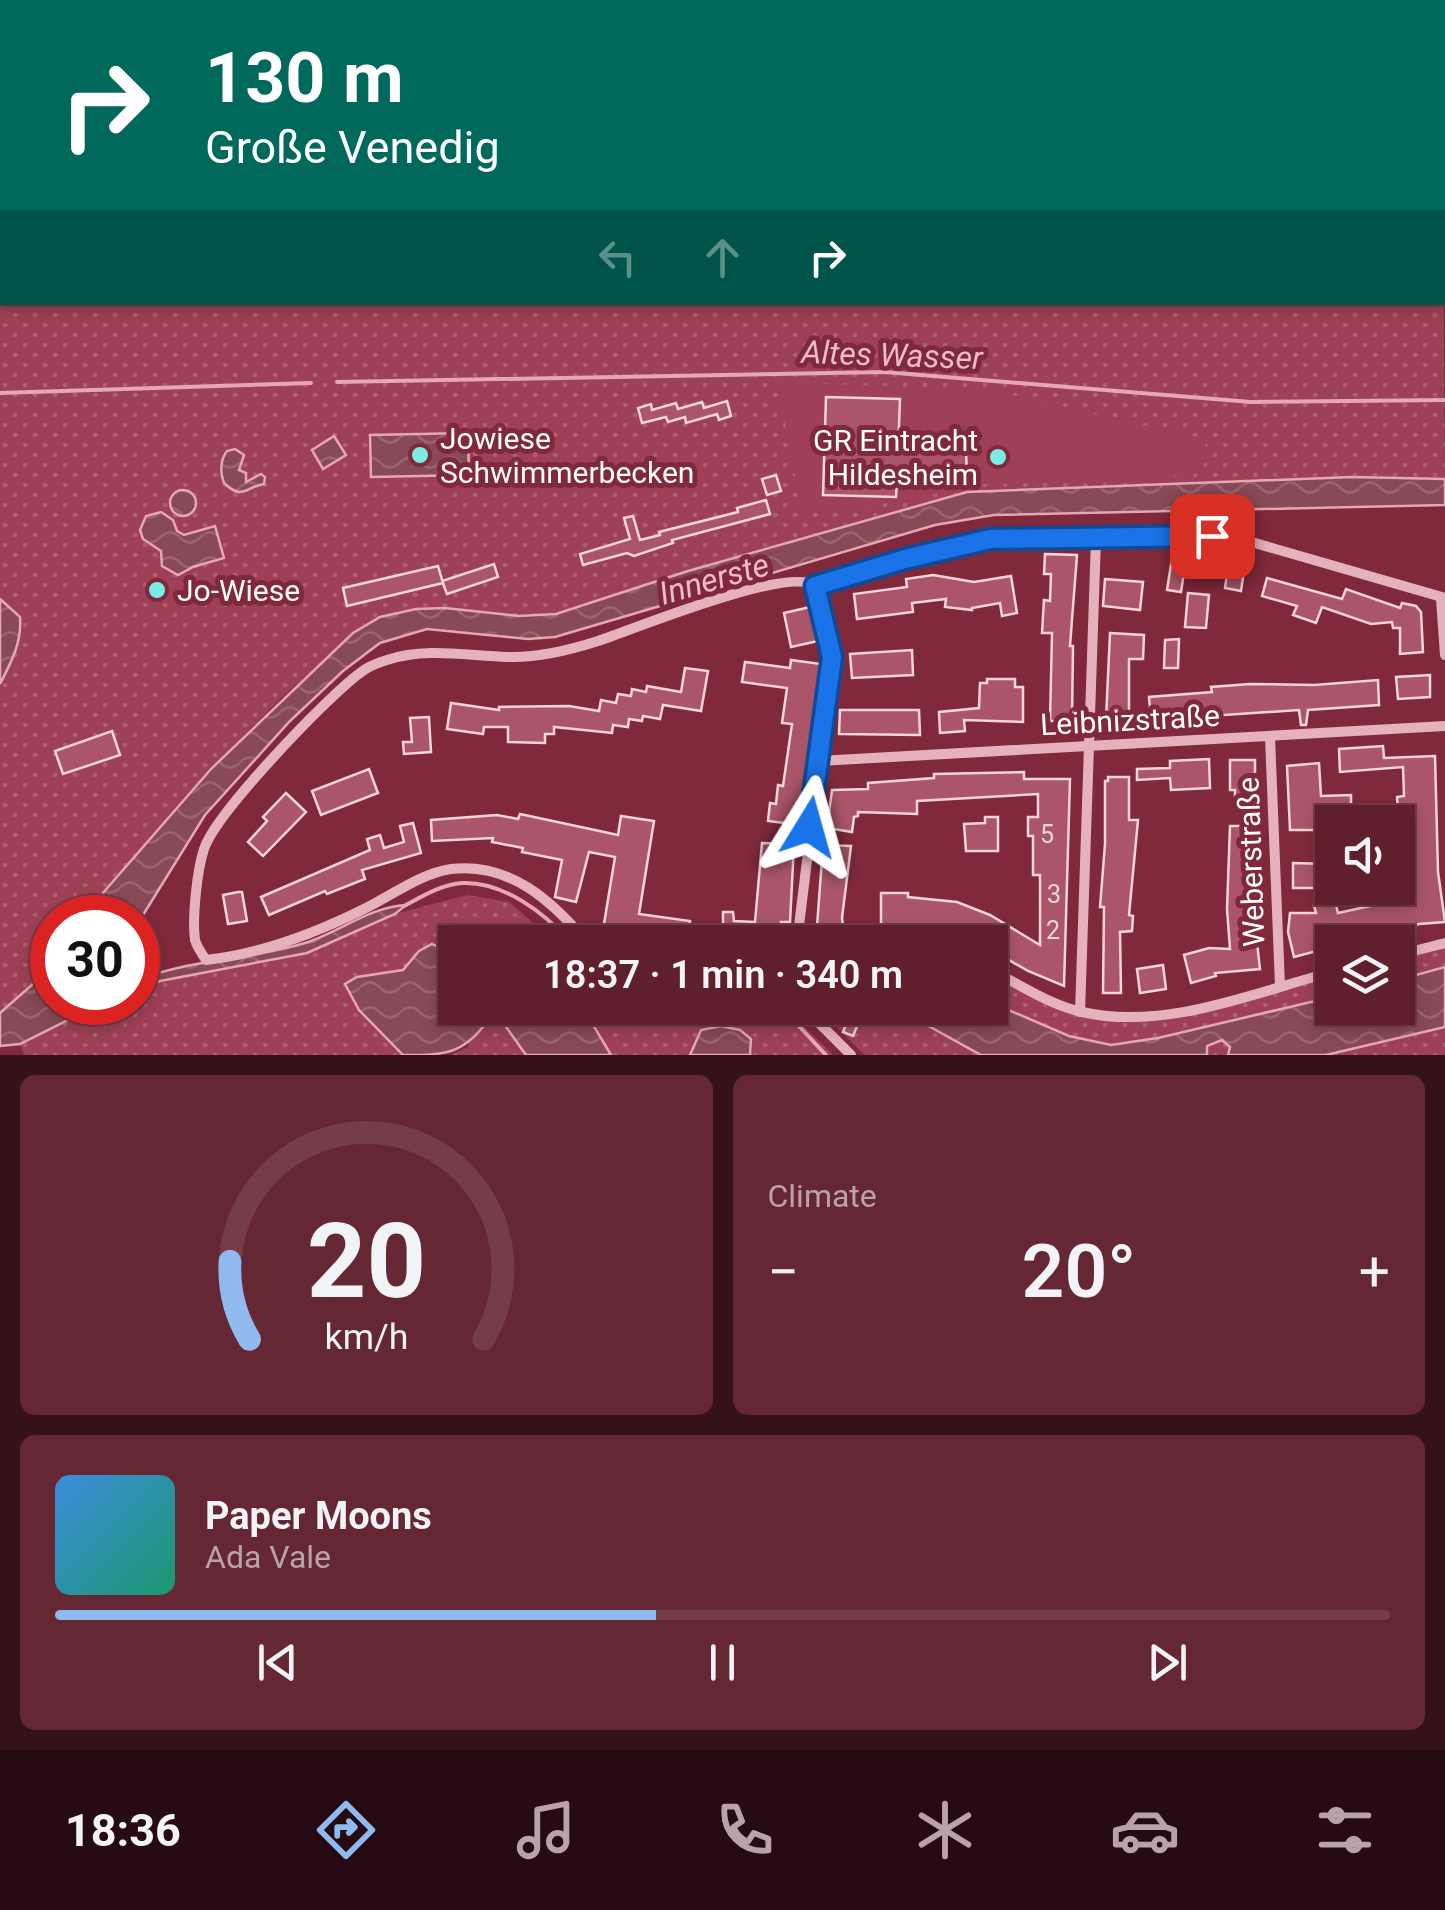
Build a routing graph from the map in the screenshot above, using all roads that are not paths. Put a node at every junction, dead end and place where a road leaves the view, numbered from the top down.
1 (1096, 538) junction
2 (815, 586) junction
3 (1443, 598) edge
4 (1445, 655) edge
5 (1445, 726) edge
6 (1270, 736) junction
7 (1088, 748) junction
8 (819, 761) junction
9 (572, 925) edge
10 (799, 925) edge
11 (1445, 943) edge
12 (1415, 951) edge
13 (1315, 977) edge
14 (1008, 980) edge
15 (1280, 986) junction
16 (1080, 1012) junction
17 (824, 1025) edge
18 (849, 1052) edge

1 - 2 street
1 - 3 street
1 - 7 street
2 - 8 street
2 - 9 street
3 - 4 street
5 - 6 street, Leibnizstraße
6 - 7 street, Leibnizstraße
6 - 15 street, Weberstraße
7 - 8 street, Leibnizstraße
7 - 16 street
8 - 10 street
11 - 12 street
13 - 15 street
14 - 16 street
15 - 16 street
17 - 18 street

